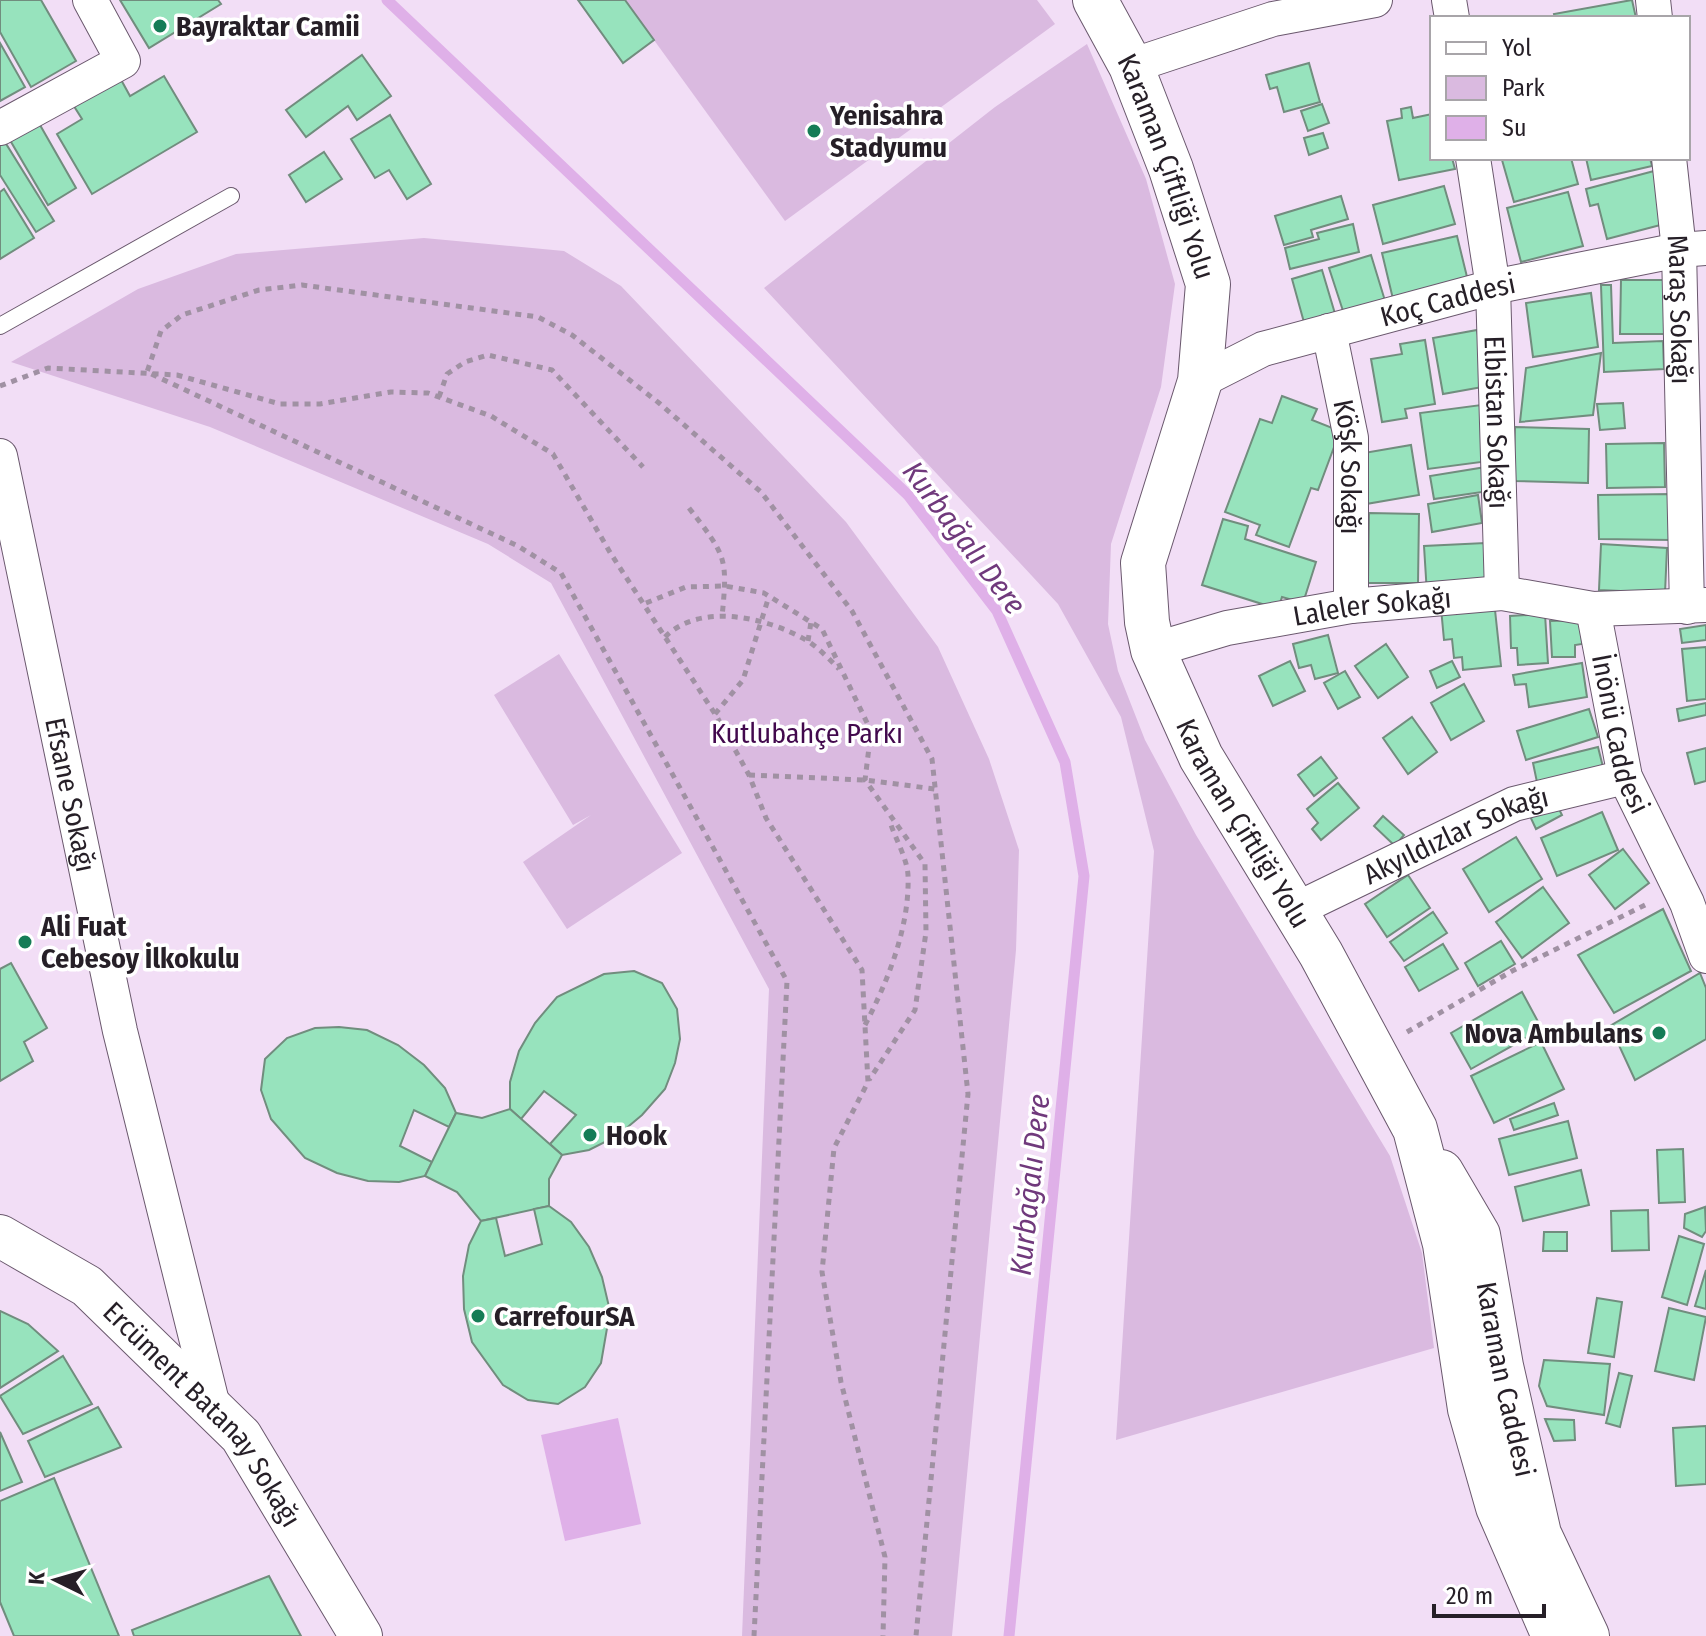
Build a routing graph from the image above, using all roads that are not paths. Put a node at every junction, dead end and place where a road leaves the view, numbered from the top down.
1 (90, 0) edge
2 (1095, 0) edge
3 (1375, 0) edge
4 (1131, 66) junction
5 (0, 128) edge
6 (1473, 160) edge
7 (1670, 160) edge
8 (231, 196) dead end
9 (1692, 249) edge
10 (1493, 287) junction
11 (0, 326) edge
12 (1329, 331) junction
13 (1200, 381) junction
14 (0, 456) edge
15 (1502, 593) junction
16 (1351, 606) junction
17 (1696, 606) edge
18 (1593, 609) junction
19 (1153, 650) junction
20 (1625, 777) junction
21 (1295, 910) junction
22 (1699, 914) edge
23 (1706, 956) edge
24 (1415, 1129) junction
25 (0, 1236) edge
26 (214, 1410) junction
27 (361, 1636) edge
28 (1554, 1636) edge
29 (1587, 1636) edge

1 - 5 street
2 - 4 main road, Karaman Çiftliği Yolu
3 - 4 street
4 - 13 main road, Karaman Çiftliği Yolu
6 - 10 street, Elbistan Sokağı
7 - 9 street, Maraş Sokağı
8 - 11 lane
9 - 10 street, Koç Caddesi
9 - 17 street, Maraş Sokağı
10 - 12 street, Koç Caddesi
10 - 15 street, Elbistan Sokağı
12 - 13 street, Koç Caddesi
12 - 16 street, Köşk Sokağı
13 - 19 main road, Karaman Çiftliği Yolu
14 - 26 street, Efsane Sokağı
15 - 16 street, Laleler Sokağı
15 - 18 street, Laleler Sokağı
16 - 19 street, Laleler Sokağı
17 - 18 street, İnönü Caddesi
18 - 20 street, İnönü Caddesi
19 - 21 main road, Karaman Çiftliği Yolu
20 - 21 street, Akyıldızlar Sokağı
20 - 22 street, İnönü Caddesi
21 - 24 main road, Karaman Çiftliği Yolu
22 - 23 street, İnönü Caddesi
24 - 28 main road, Karaman Çiftliği Yolu
24 - 29 main road, Karaman Caddesi
25 - 26 street, Ercüment Batanay Sokağı
26 - 27 street, Ercüment Batanay Sokağı

